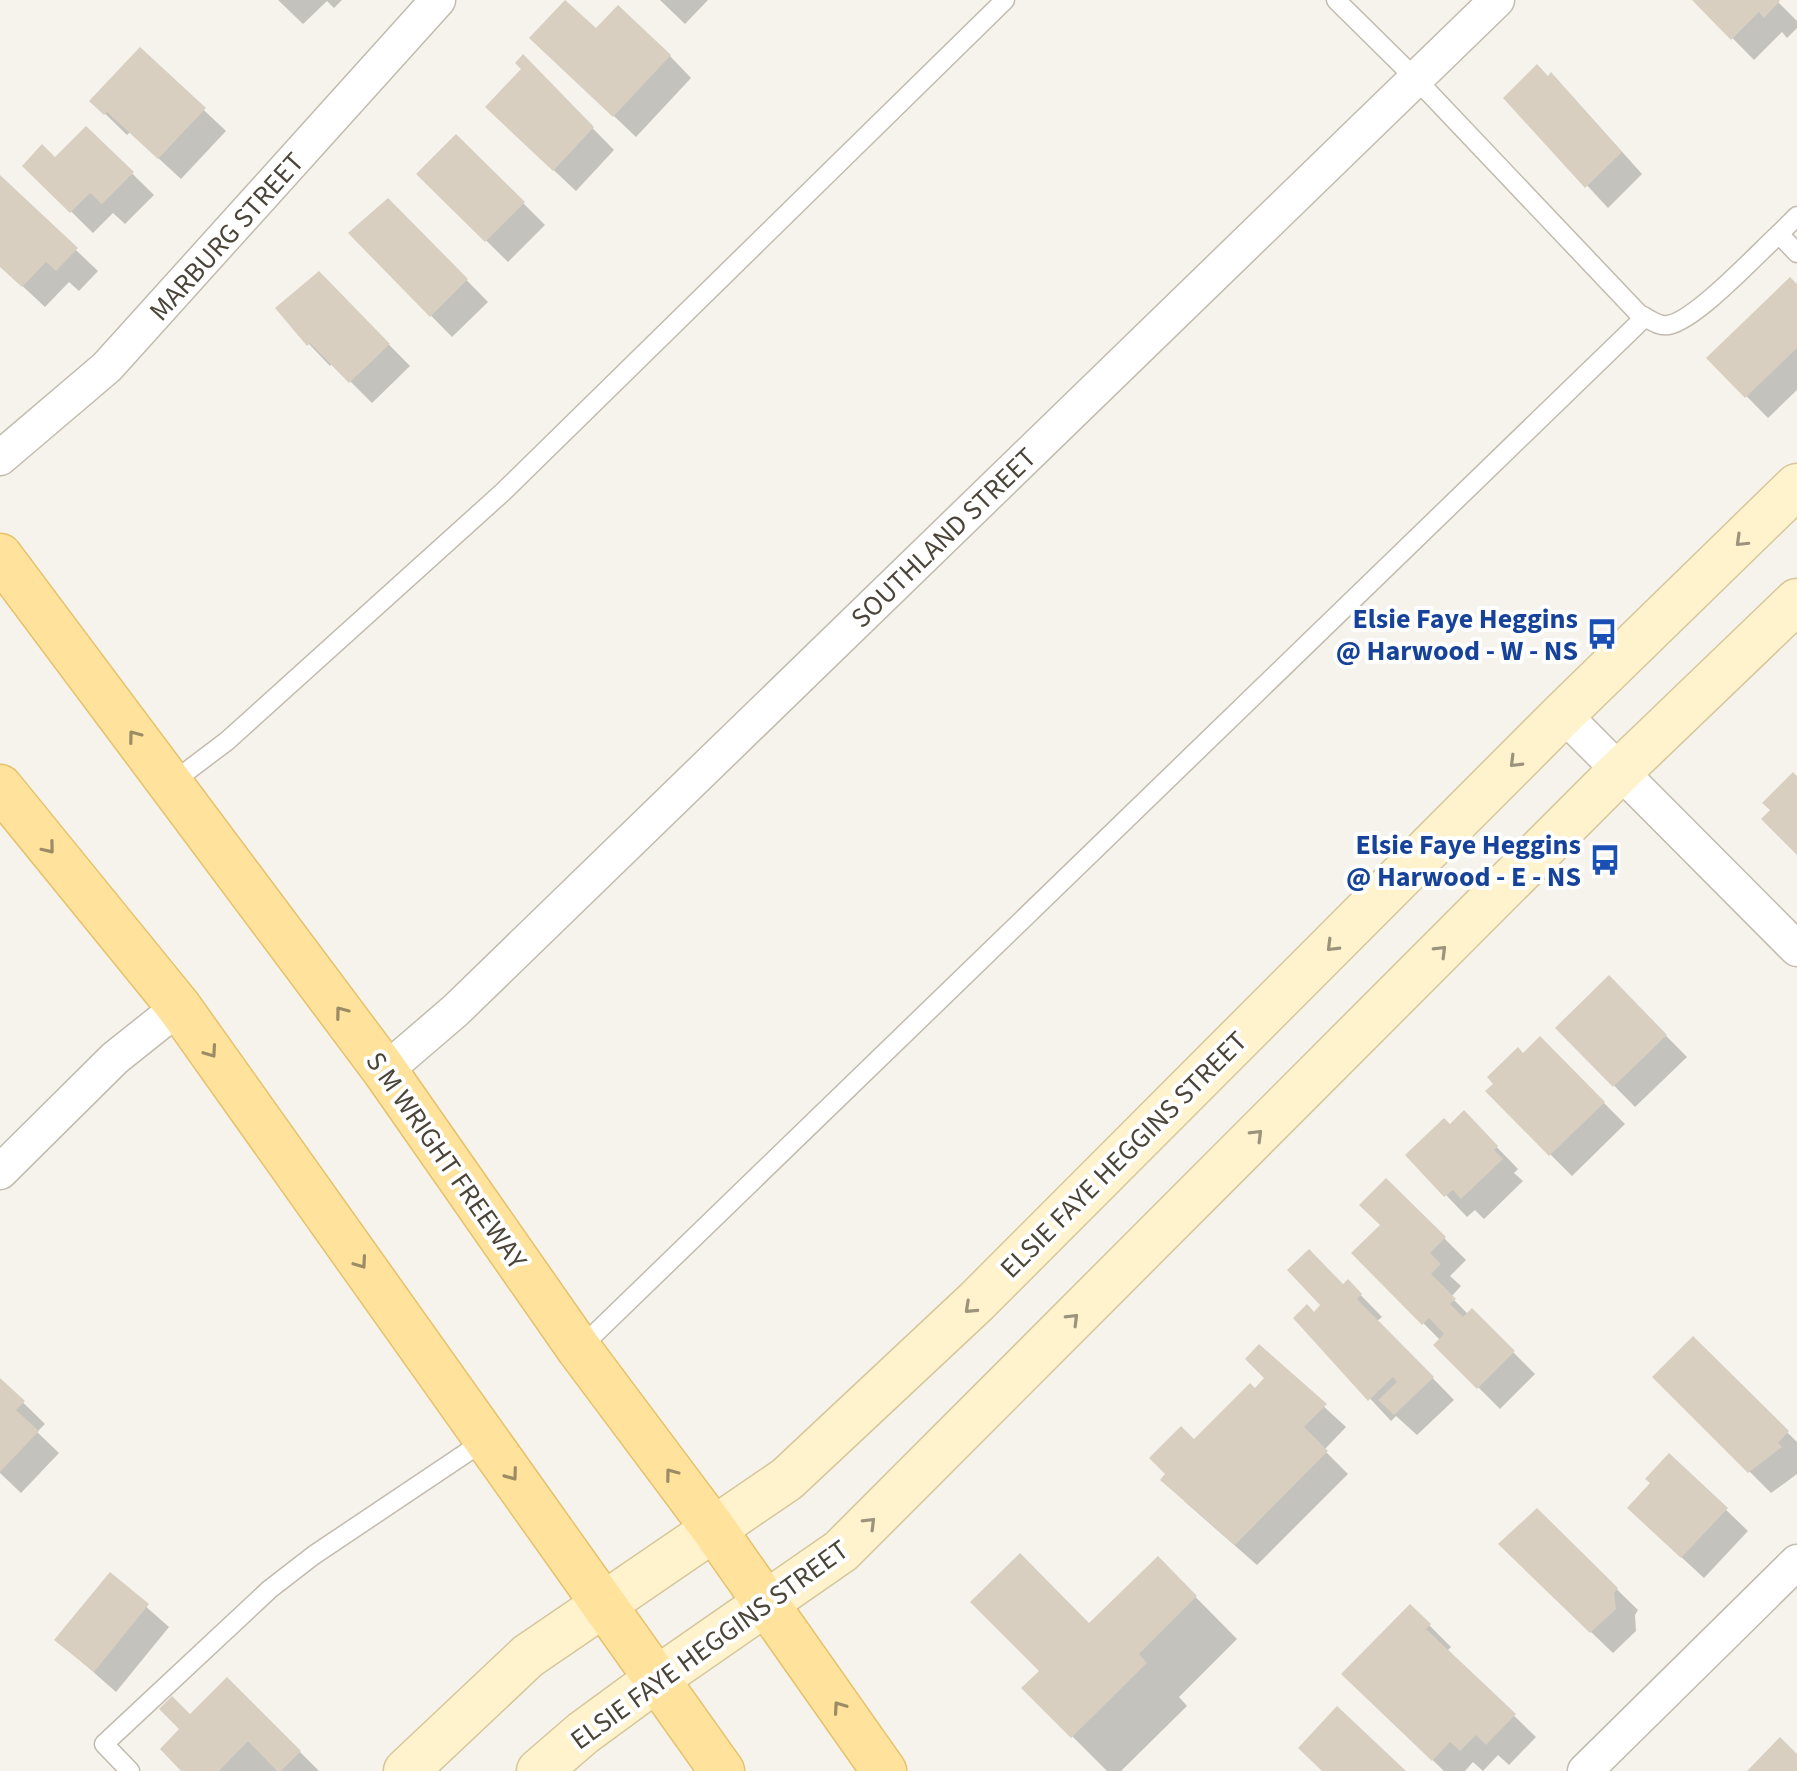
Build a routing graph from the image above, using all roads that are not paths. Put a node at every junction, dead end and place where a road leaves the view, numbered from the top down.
1 (438, 0) edge
2 (1005, 0) edge
3 (1336, 0) edge
4 (1497, 0) edge
5 (1416, 79) junction
6 (1797, 216) edge
7 (1779, 234) junction
8 (1797, 253) edge
9 (1645, 317) junction
10 (0, 458) edge
11 (1797, 486) edge
12 (0, 556) edge
13 (1797, 601) edge
14 (1563, 714) junction
15 (1619, 772) junction
16 (170, 784) junction
17 (0, 787) edge
18 (1797, 949) edge
19 (179, 1007) junction
20 (385, 1071) junction
21 (0, 1172) edge
22 (579, 1349) junction
23 (487, 1439) junction
24 (713, 1528) junction
25 (1797, 1562) edge
26 (766, 1603) junction
27 (604, 1604) junction
28 (658, 1678) junction
29 (130, 1771) edge
30 (406, 1771) edge
31 (539, 1771) edge
32 (722, 1771) edge
33 (884, 1771) edge
34 (1585, 1771) edge

1 - 10 street, MARBURG STREET
2 - 16 lane
3 - 5 lane
4 - 5 street, SOUTHLAND STREET
5 - 9 lane
5 - 20 street, SOUTHLAND STREET
6 - 7 lane
7 - 8 lane
7 - 9 lane
9 - 22 lane
11 -> 14 main road, ELSIE FAYE HEGGINS STREET
16 -> 12 main road, S M WRIGHT FREEWAY
13 - 15 main road, ELSIE FAYE HEGGINS STREET
14 - 15 street
14 -> 24 main road, ELSIE FAYE HEGGINS STREET
15 - 18 street
26 -> 15 main road, ELSIE FAYE HEGGINS STREET
20 -> 16 main road, S M WRIGHT FREEWAY
17 -> 19 main road
19 - 21 street
19 -> 23 main road
20 - 22 main road, S M WRIGHT FREEWAY
24 -> 22 main road, S M WRIGHT FREEWAY
23 -> 27 main road
23 - 29 lane
24 - 26 main road, S M WRIGHT FREEWAY
24 - 27 main road, ELSIE FAYE HEGGINS STREET
25 - 34 street
26 - 28 main road, ELSIE FAYE HEGGINS STREET
33 -> 26 main road, S M WRIGHT FREEWAY
27 - 28 main road
27 - 30 main road, ELSIE FAYE HEGGINS STREET
28 - 31 main road, ELSIE FAYE HEGGINS STREET
28 - 32 main road

